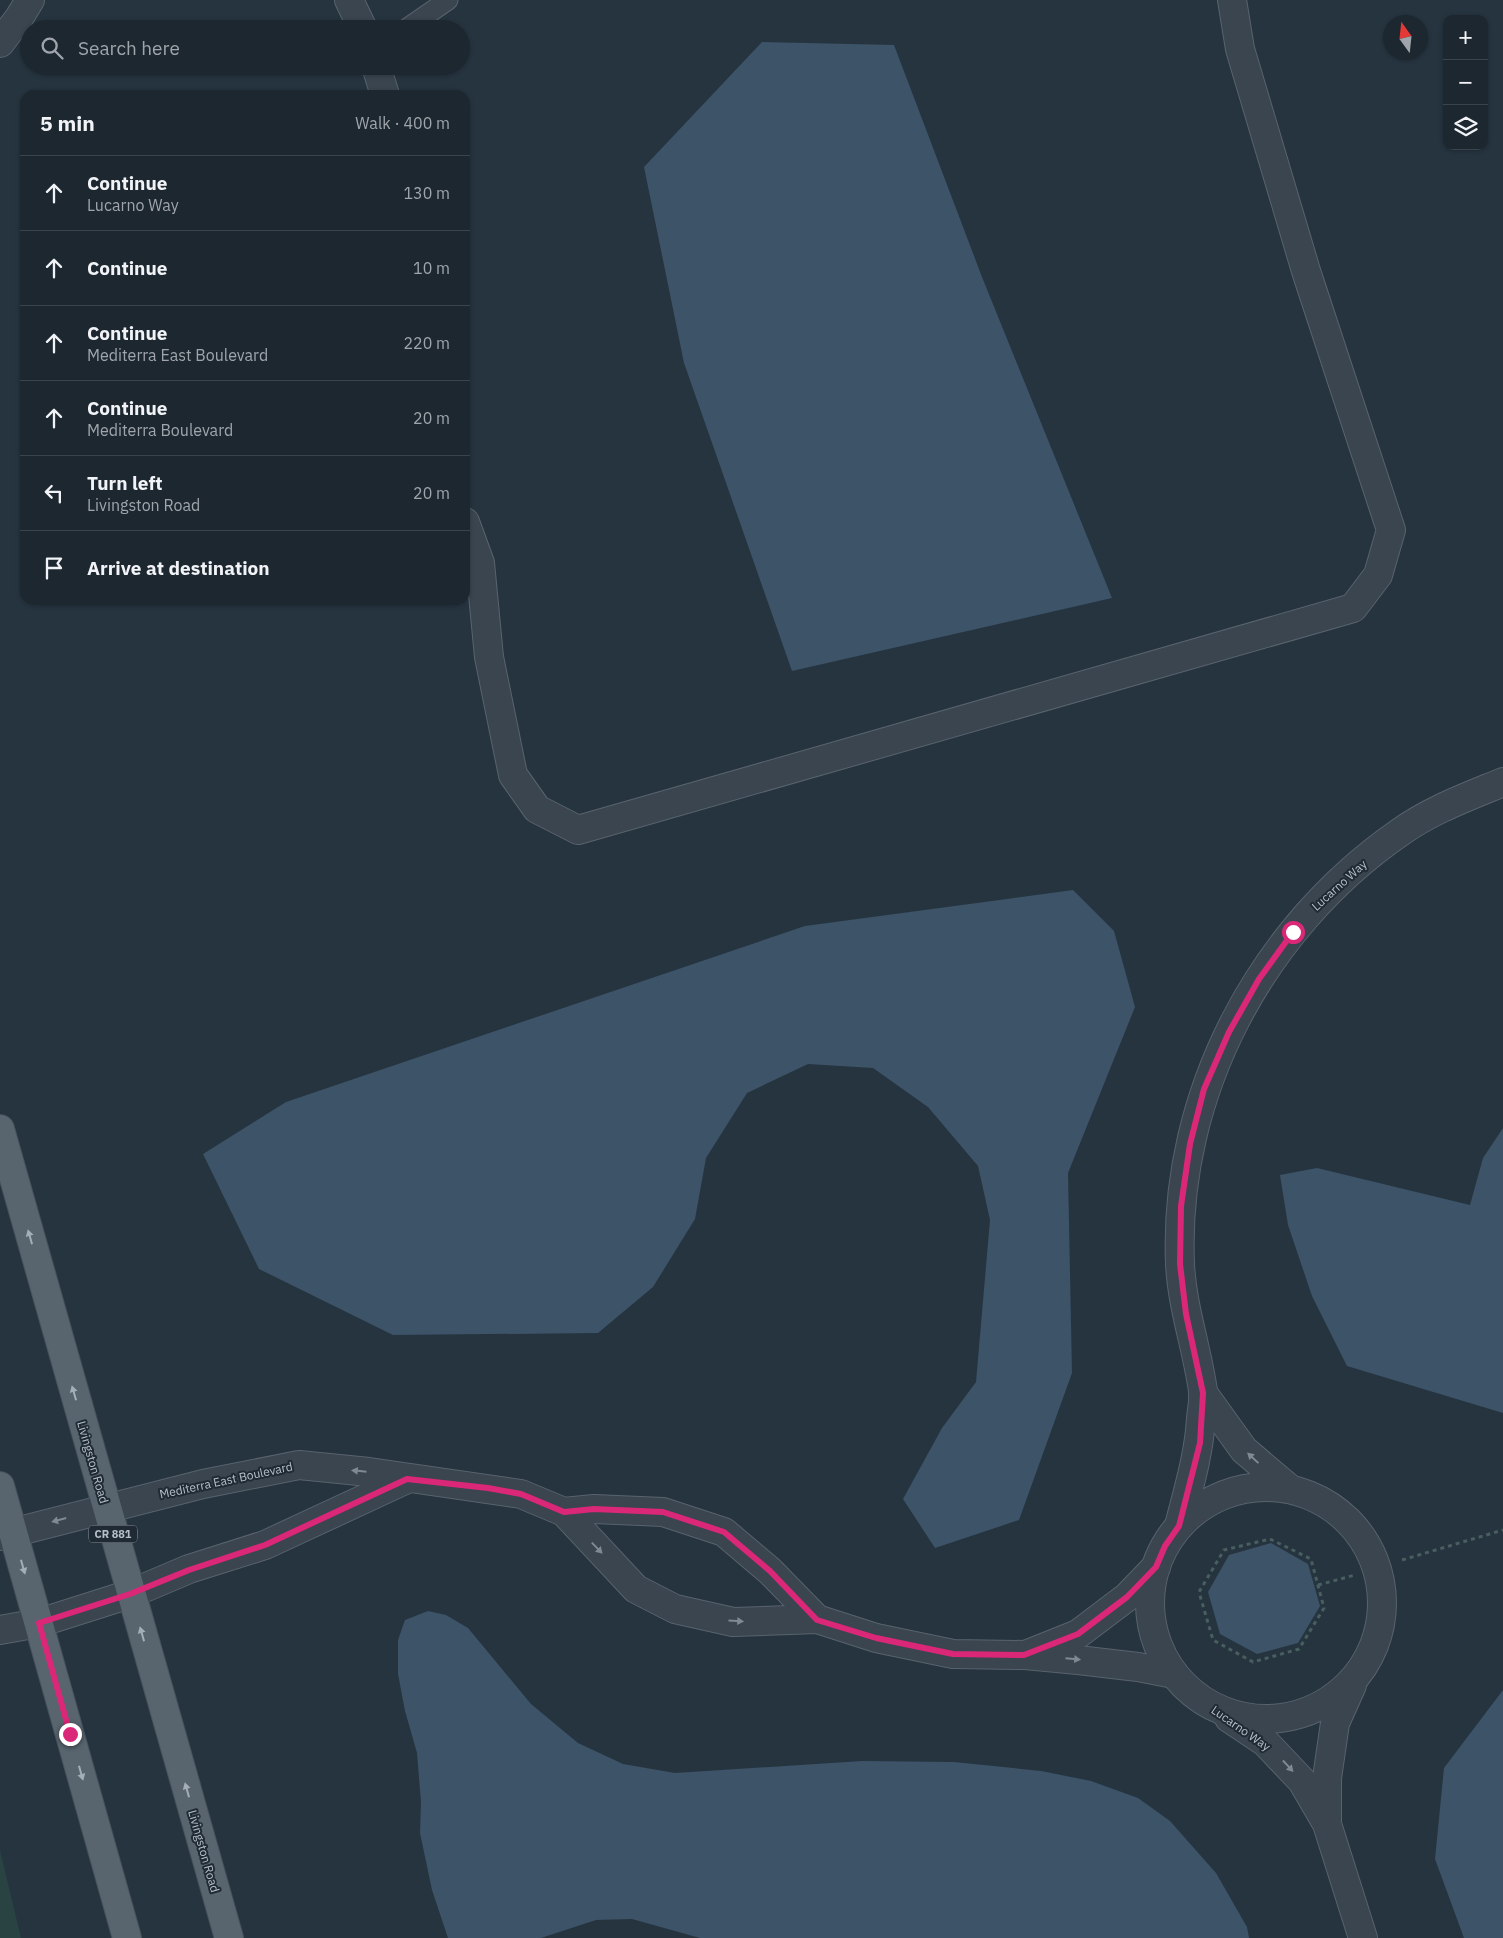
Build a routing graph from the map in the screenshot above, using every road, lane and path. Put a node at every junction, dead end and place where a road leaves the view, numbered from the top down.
1 (30, 0) edge
2 (349, 0) edge
3 (448, 0) edge
4 (1232, 0) edge
5 (358, 20) edge
6 (419, 20) edge
7 (0, 43) edge
8 (379, 75) edge
9 (383, 90) edge
10 (470, 536) edge
11 (1503, 782) edge
12 (0, 1129) edge
13 (1203, 1393) junction
14 (407, 1479) junction
15 (0, 1486) edge
16 (1290, 1489) junction
17 (106, 1508) junction
18 (564, 1512) junction
19 (1179, 1526) junction
20 (1503, 1530) edge
21 (7, 1534) edge
22 (1402, 1560) dead end
23 (1156, 1567) junction
24 (1355, 1574) dead end
25 (1318, 1585) junction
26 (130, 1594) junction
27 (817, 1620) junction
28 (39, 1623) junction
29 (0, 1630) edge
30 (1024, 1655) junction
31 (1174, 1674) junction
32 (1354, 1680) junction
33 (1208, 1705) junction
34 (1327, 1824) junction
35 (128, 1938) edge
36 (229, 1938) edge
37 (1363, 1938) edge

1 - 7 street
2 - 5 street
3 - 6 lane
4 - 10 street
8 - 9 street
11 - 13 street, Lucarno Way
17 -> 12 main road, Livingston Road / CR 881
16 -> 13 street, Lucarno Way
13 - 19 street, Lucarno Way
14 -> 17 street, Mediterra East Boulevard
14 - 18 street, Mediterra East Boulevard
14 - 26 street
15 - 21 main road
16 - 19 street
16 - 32 street
17 -> 21 street, Mediterra East Boulevard
17 - 26 main road, Livingston Road / CR 881
18 - 27 street, Mediterra East Boulevard
18 -> 27 street, Mediterra East Boulevard
19 - 23 street
20 - 22 path
21 -> 28 main road
23 - 30 street, Mediterra East Boulevard
23 - 31 street
24 - 25 path
25 - 25 path
26 - 28 street
36 -> 26 main road, Livingston Road / CR 881
27 - 30 street, Mediterra East Boulevard
28 - 29 street
28 -> 35 main road
30 -> 31 street, Mediterra East Boulevard
31 - 33 street
32 - 33 street
32 - 34 street, Lucarno Way
33 -> 34 street, Lucarno Way
34 - 37 street, Lucarno Way

